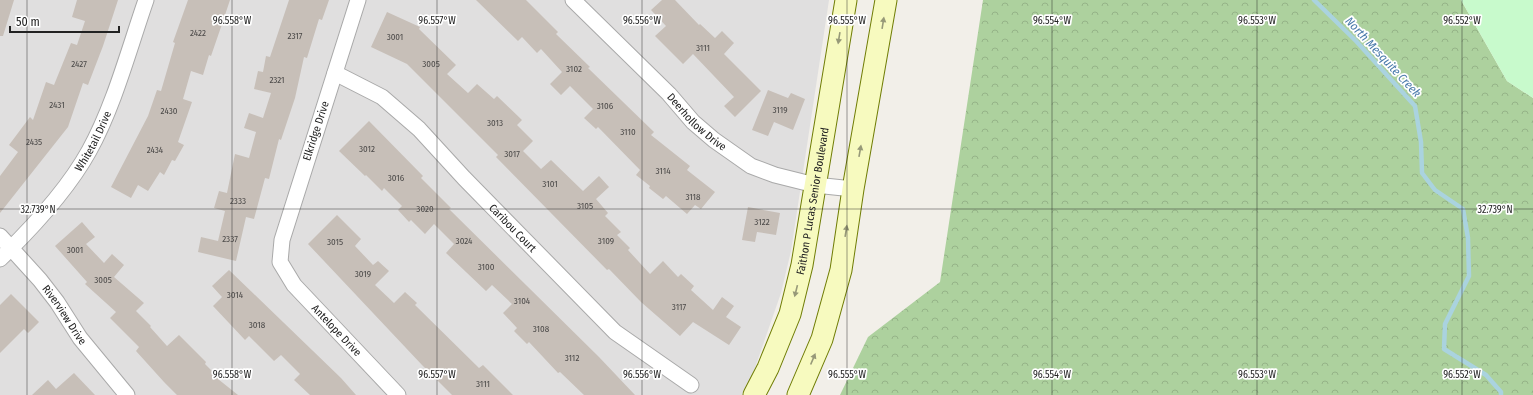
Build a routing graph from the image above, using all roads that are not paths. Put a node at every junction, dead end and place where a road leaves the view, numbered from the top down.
1 (146, 0) edge
2 (358, 0) edge
3 (573, 0) edge
4 (846, 0) edge
5 (886, 0) edge
6 (335, 73) junction
7 (815, 185) junction
8 (853, 189) junction
9 (0, 236) edge
10 (12, 248) junction
11 (0, 259) edge
12 (280, 262) joint
13 (691, 385) dead end
14 (127, 395) edge
15 (398, 395) edge
16 (754, 395) edge
17 (798, 395) edge

1 - 10 street, Whitetail Drive
2 - 6 street, Elkridge Drive
3 - 7 street, Deerhollow Drive
4 -> 7 main road, Faithon P Lucas Senior Boulevard
8 -> 5 main road
6 - 12 street, Elkridge Drive
6 - 13 street, Caribou Court
7 - 8 street, Deerhollow Drive
7 -> 16 main road, Faithon P Lucas Senior Boulevard
17 -> 8 main road
9 - 10 street, Riverview Drive
10 - 11 street, Whitetail Drive
10 - 14 street, Riverview Drive
12 - 15 street, Antelope Drive

